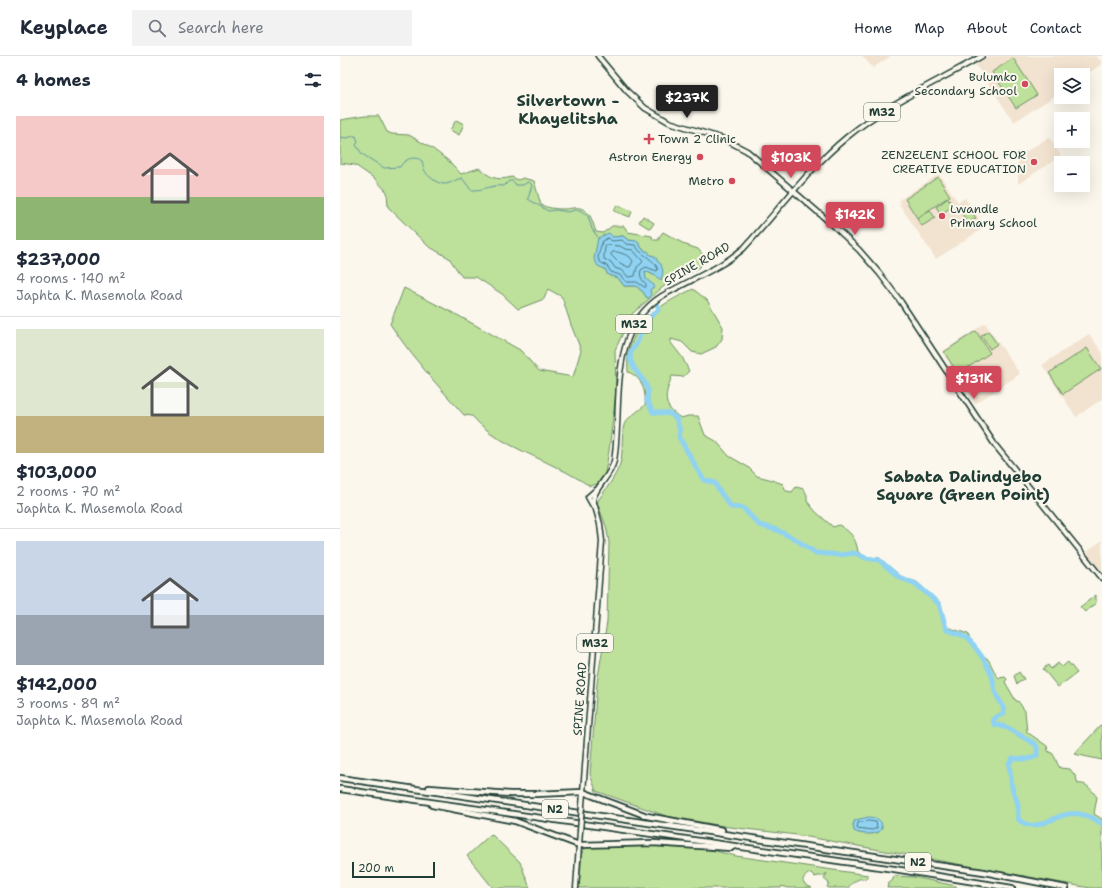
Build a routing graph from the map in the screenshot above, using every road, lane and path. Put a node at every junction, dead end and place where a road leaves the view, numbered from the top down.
1 (598, 56) edge
2 (978, 56) edge
3 (982, 56) edge
4 (958, 69) junction
5 (794, 192) junction
6 (1102, 578) edge
7 (340, 778) edge
8 (410, 788) junction
9 (340, 789) edge
10 (583, 792) junction
11 (399, 797) junction
12 (769, 840) junction
13 (579, 845) junction
14 (768, 851) junction
15 (576, 888) edge
16 (1012, 888) edge
17 (1066, 888) edge

1 - 5 main road
2 - 4 main road, SPINE ROAD / M32
3 - 4 main road, SPINE ROAD / M32
4 - 5 main road, SPINE ROAD / M32
5 - 6 main road
5 - 10 main road, SPINE ROAD / M32
7 - 8 highway, N2
8 - 10 highway
8 - 12 highway, N2
9 - 11 highway, N2
10 - 12 highway
10 - 13 main road, SPINE ROAD / M32, bridge
11 - 13 highway
11 - 14 highway, N2
12 - 17 highway, N2
13 - 14 highway
13 - 15 main road, SPINE ROAD / M32
14 - 16 highway, N2

